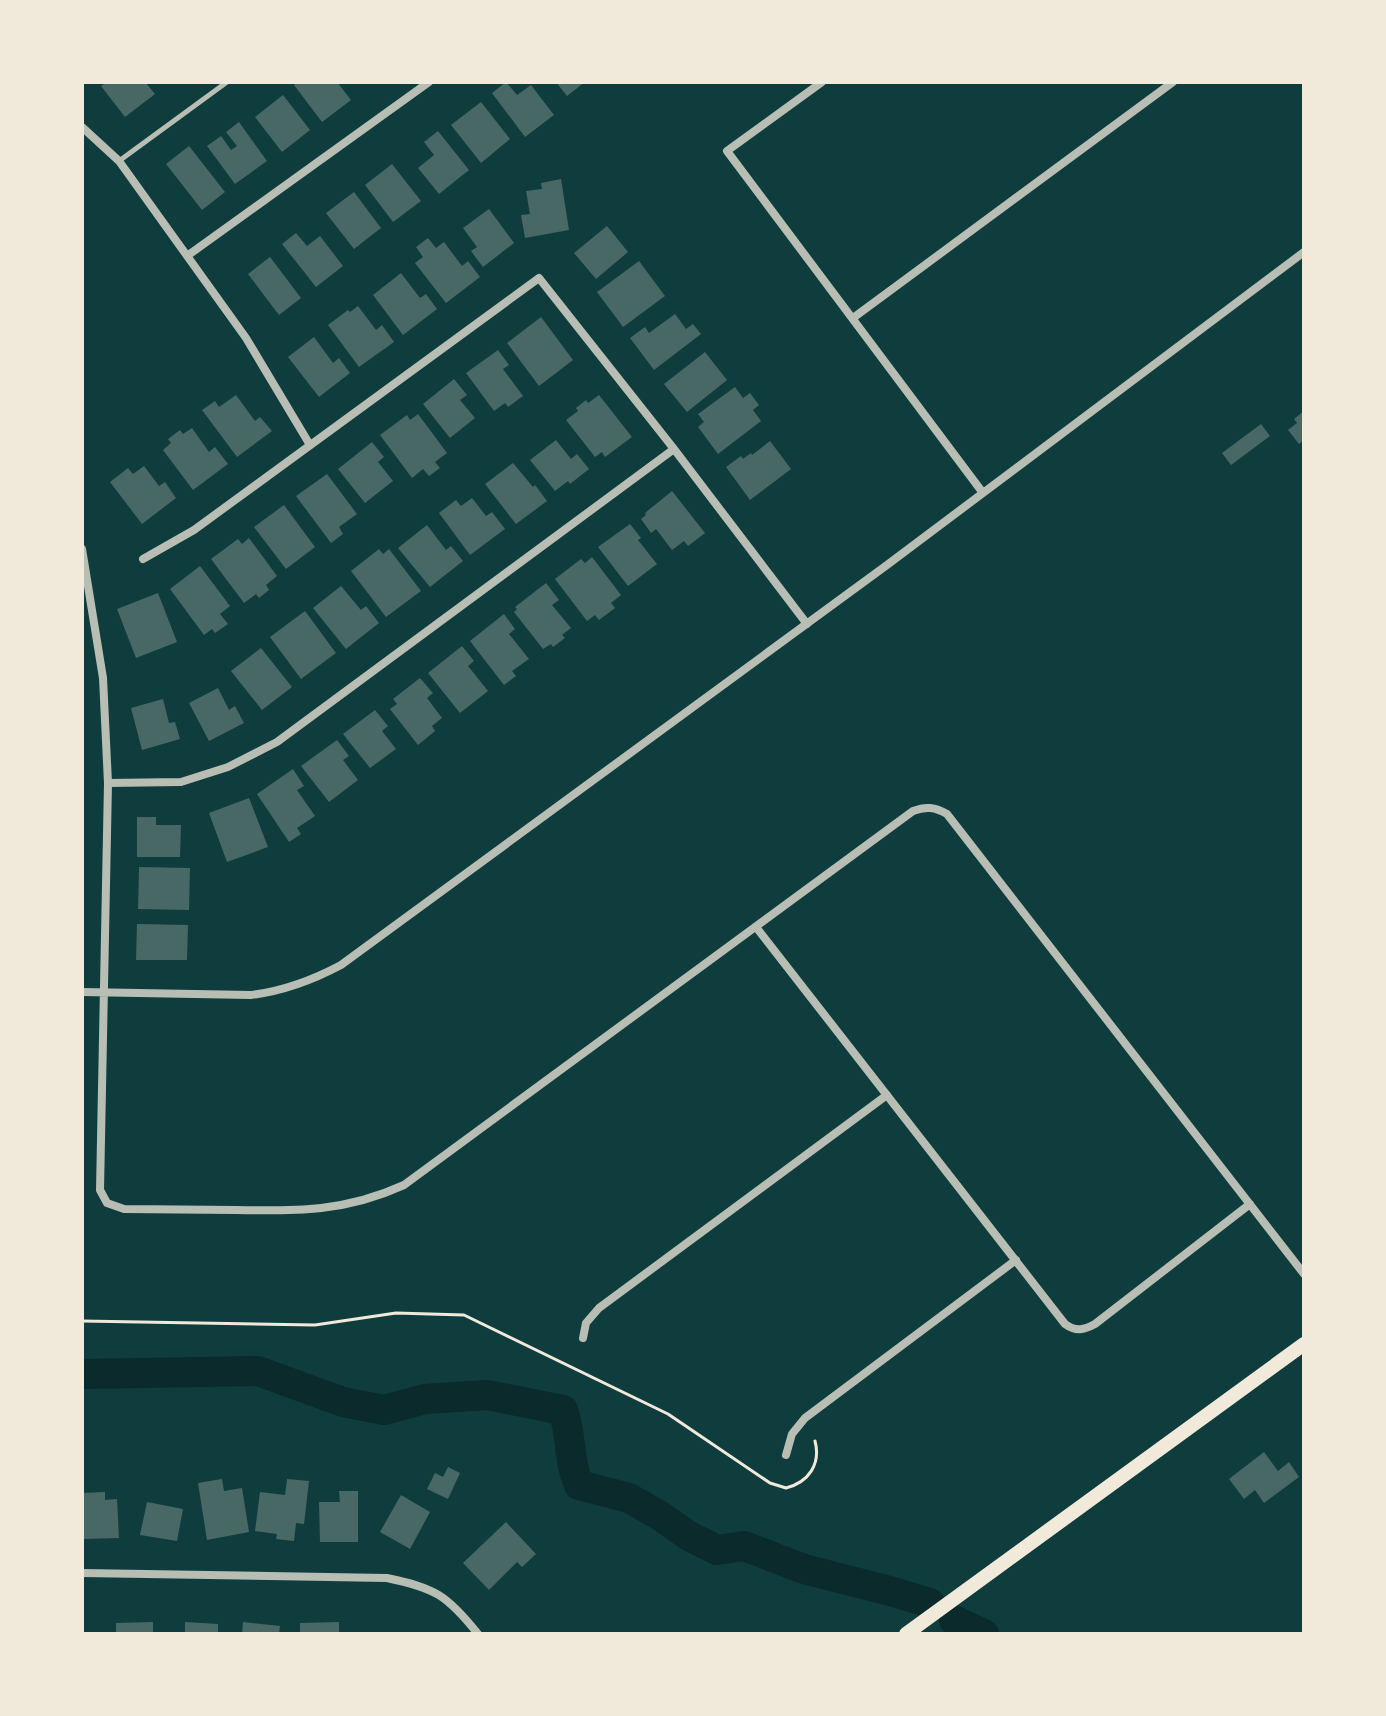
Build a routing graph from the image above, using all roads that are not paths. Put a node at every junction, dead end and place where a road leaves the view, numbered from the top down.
1 (227, 82) edge
2 (429, 82) edge
3 (822, 82) edge
4 (1173, 82) edge
5 (82, 127) edge
6 (119, 161) junction
7 (1304, 252) edge
8 (187, 256) junction
9 (853, 318) junction
10 (310, 445) junction
11 (674, 449) junction
12 (983, 493) junction
13 (82, 549) edge
14 (143, 559) dead end
15 (807, 624) junction
16 (108, 783) junction
17 (756, 927) junction
18 (82, 992) edge
19 (103, 993) junction
20 (887, 1095) junction
21 (1250, 1204) junction
22 (1016, 1260) junction
23 (1304, 1274) edge
24 (583, 1338) dead end
25 (1304, 1344) edge
26 (786, 1455) dead end
27 (82, 1573) edge
28 (478, 1634) edge
29 (906, 1634) edge

1 - 6 lane
2 - 8 street
3 - 9 street
4 - 9 street
5 - 6 street
6 - 8 street
7 - 12 street
8 - 10 street
9 - 12 street
10 - 11 street
10 - 14 street
11 - 15 street
11 - 16 street
12 - 15 street
13 - 16 street
15 - 19 street
16 - 19 street
17 - 19 street
17 - 20 street
17 - 21 street
18 - 19 street
20 - 22 street
20 - 24 street
21 - 22 street
21 - 23 street
22 - 26 street
25 - 29 main road
27 - 28 street

